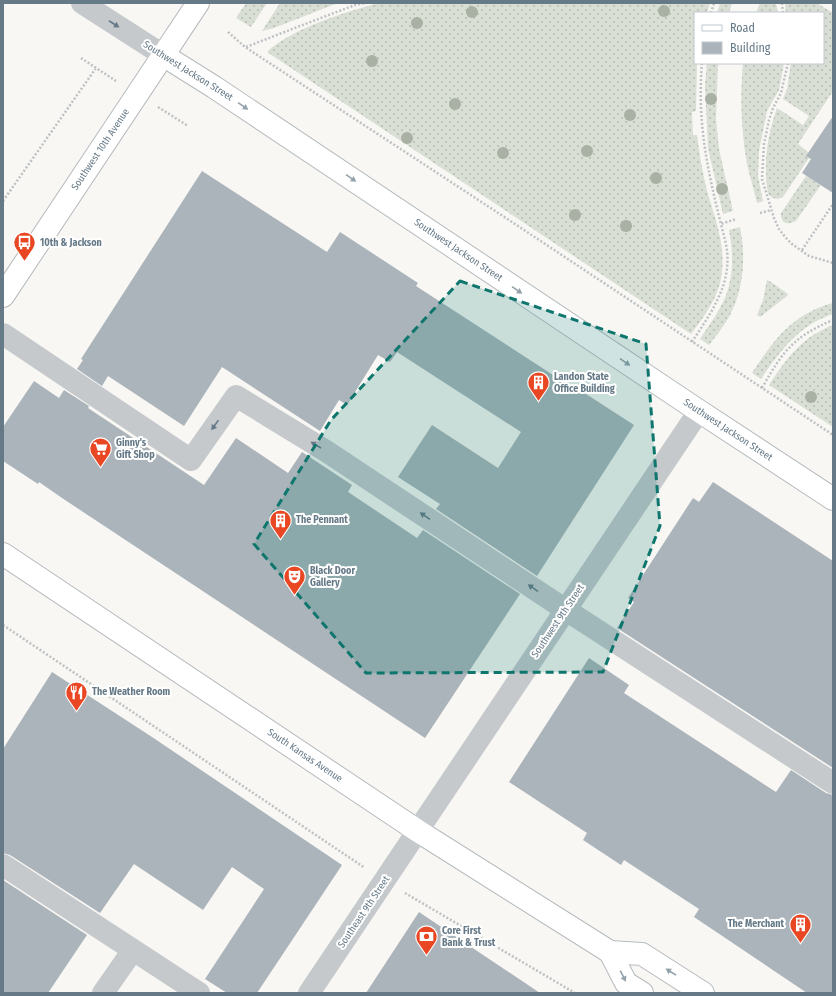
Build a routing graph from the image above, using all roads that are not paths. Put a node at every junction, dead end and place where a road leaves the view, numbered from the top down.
1 (82, 3) edge
2 (198, 3) edge
3 (163, 55) junction
4 (3, 296) edge
5 (3, 334) edge
6 (699, 411) junction
7 (833, 499) edge
8 (3, 554) edge
9 (566, 610) junction
10 (833, 783) edge
11 (418, 832) junction
12 (3, 865) edge
13 (133, 950) junction
14 (610, 952) junction
15 (103, 993) edge
16 (199, 993) edge
17 (309, 993) edge
18 (642, 993) edge
19 (703, 993) edge

1 -> 3 street, Southwest Jackson Street
2 - 3 main road, Southwest 10th Avenue
3 - 4 main road, Southwest 10th Avenue
3 -> 6 main road, Southwest Jackson Street
9 -> 5 street
6 - 7 main road, Southwest Jackson Street
6 - 9 street, Southwest 9th Street
8 - 11 main road, South Kansas Avenue
9 - 10 street
9 - 11 street, Southwest 9th Street
11 - 14 main road, South Kansas Avenue
11 - 17 street, Southeast 9th Street
12 - 13 street
13 - 15 street
13 - 16 street
14 -> 18 main road
19 -> 14 main road, South Kansas Avenue

